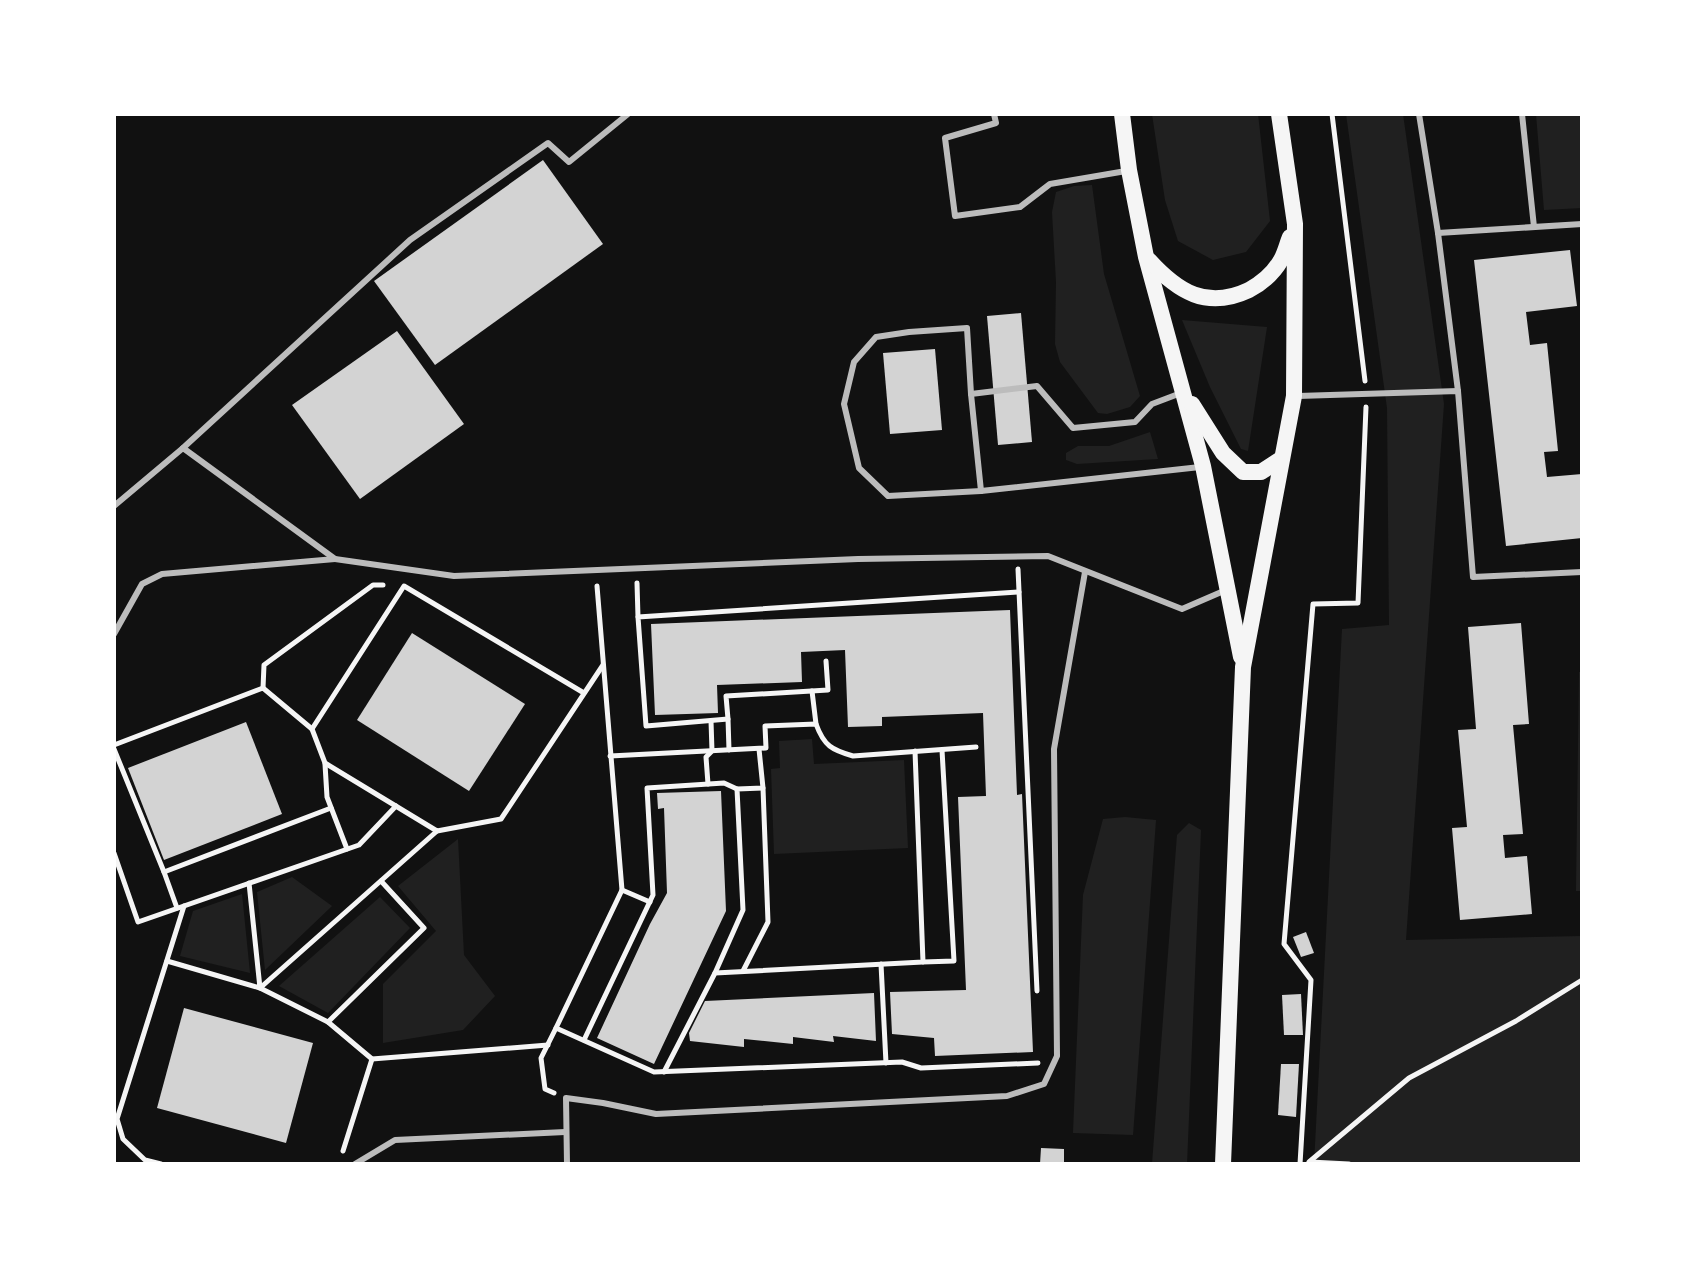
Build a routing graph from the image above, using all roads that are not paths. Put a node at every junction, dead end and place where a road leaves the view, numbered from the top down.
1 (628, 114) edge
2 (994, 114) edge
3 (1122, 114) edge
4 (1279, 114) edge
5 (1419, 114) edge
6 (1522, 114) edge
7 (1129, 170) junction
8 (1295, 224) junction
9 (1582, 224) edge
10 (1534, 227) junction
11 (1438, 233) junction
12 (1146, 257) junction
13 (1458, 391) junction
14 (1184, 392) junction
15 (971, 394) junction
16 (1294, 396) junction
17 (183, 448) junction
18 (1281, 459) junction
19 (1203, 466) junction
20 (981, 491) junction
21 (114, 506) edge
22 (335, 559) junction
23 (1085, 572) junction
24 (1582, 572) edge
25 (1229, 589) junction
26 (114, 634) edge
27 (1243, 667) junction
28 (565, 1132) junction
29 (355, 1164) edge
30 (567, 1164) edge
31 (1223, 1164) edge

1 - 17 lane
2 - 7 lane
3 - 7 main road
4 - 8 main road
5 - 11 lane
6 - 10 lane
7 - 12 main road
8 - 12 main road
8 - 16 main road
9 - 10 lane
10 - 11 lane
11 - 13 lane
12 - 14 main road
13 - 16 lane
13 - 24 lane
14 - 15 lane
14 - 18 main road
14 - 19 main road
15 - 20 lane
15 - 20 lane
16 - 18 main road
17 - 21 lane
17 - 22 lane
18 - 27 main road
19 - 20 lane
19 - 25 main road
22 - 23 lane
22 - 26 lane
23 - 25 lane
23 - 28 lane
25 - 27 main road
27 - 31 main road
28 - 29 lane
28 - 30 lane

